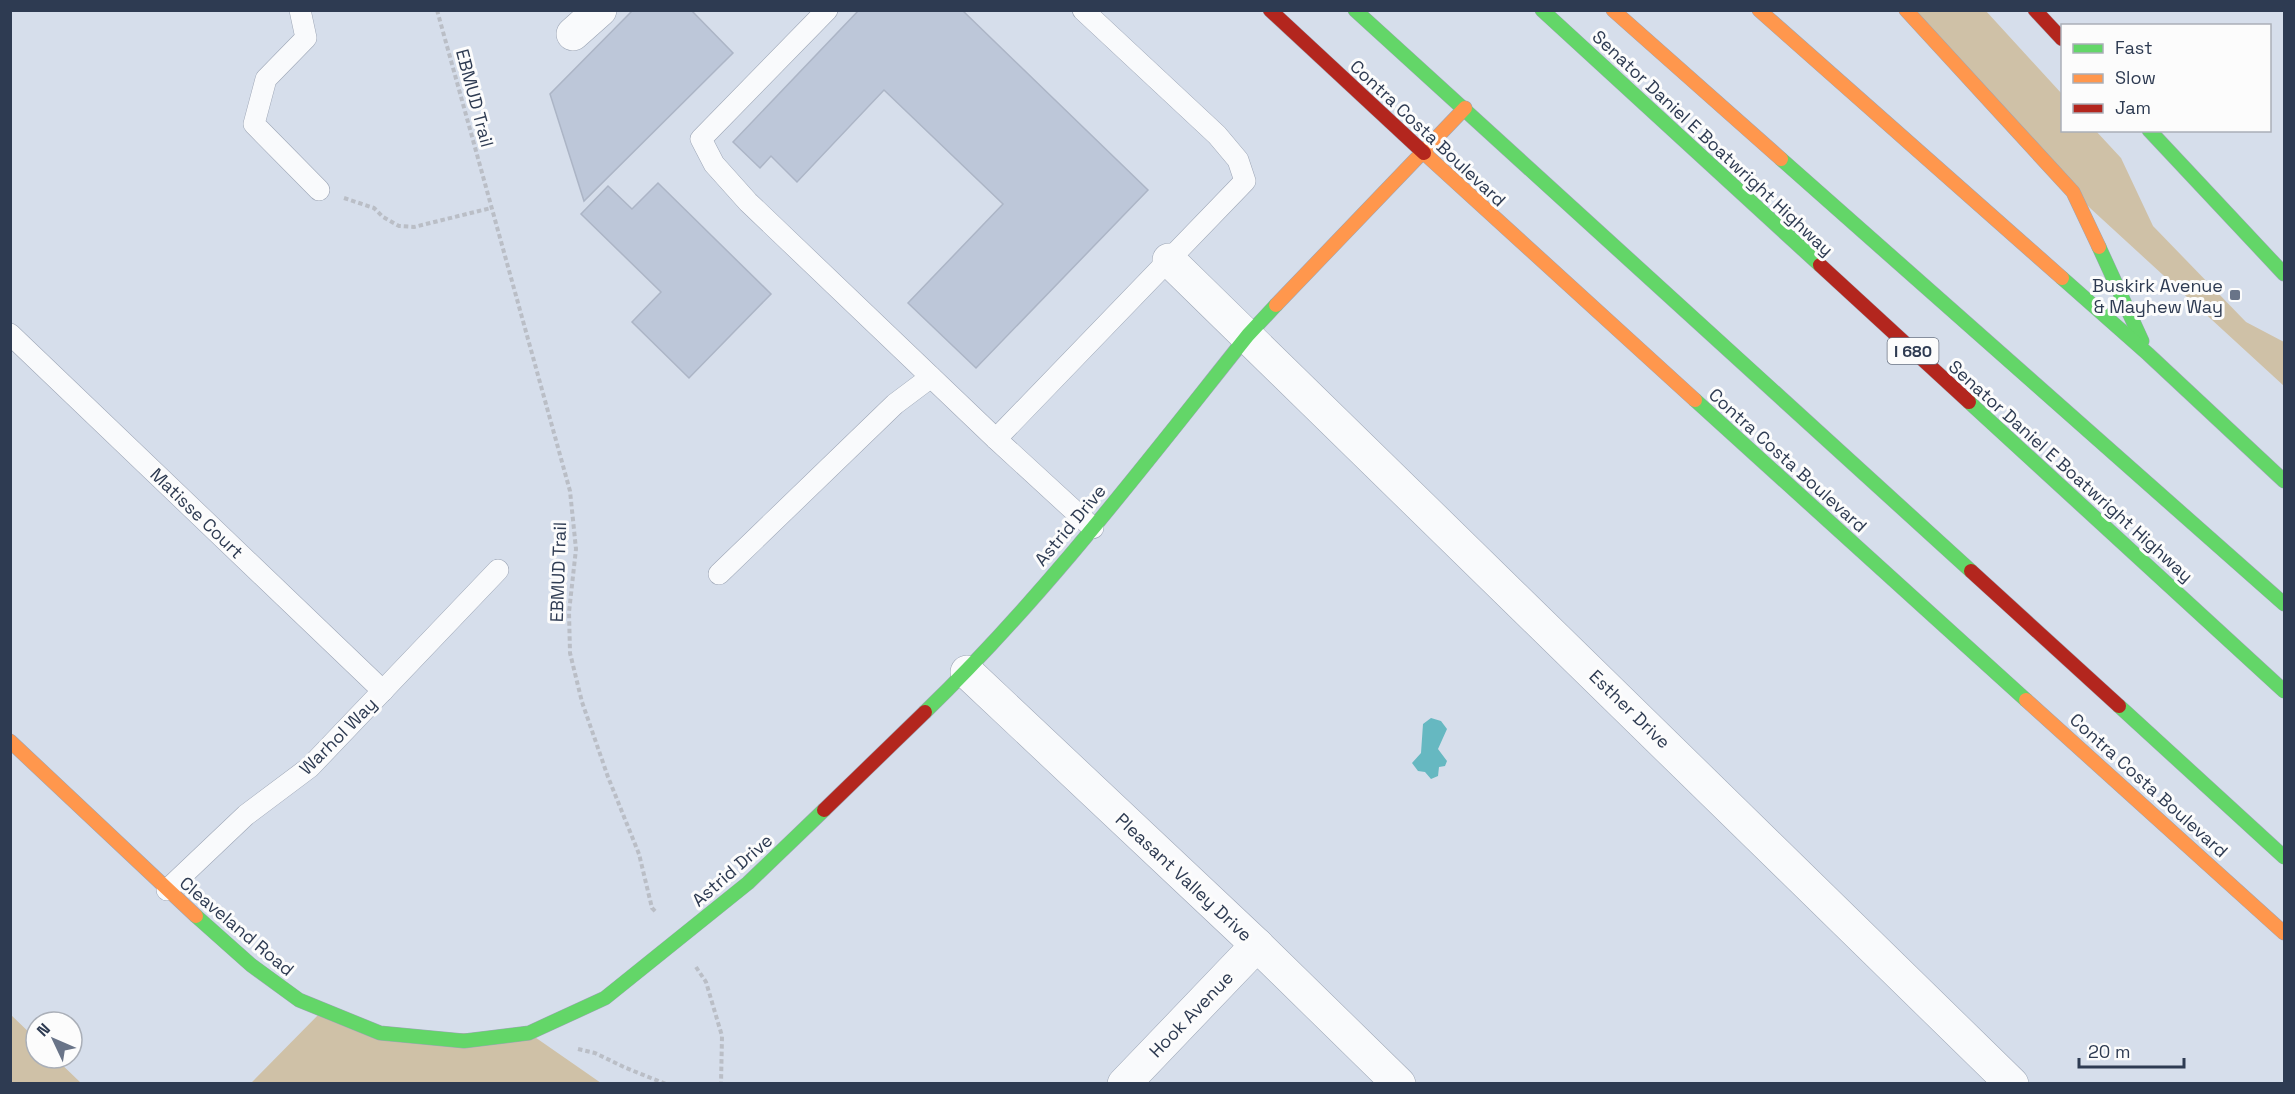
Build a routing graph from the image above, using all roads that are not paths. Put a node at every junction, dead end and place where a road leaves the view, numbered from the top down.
1 (300, 10) edge
2 (600, 10) edge
3 (827, 10) edge
4 (1083, 10) edge
5 (1270, 10) edge
6 (1355, 10) edge
7 (1542, 10) edge
8 (1613, 10) edge
9 (1759, 10) edge
10 (1906, 10) edge
11 (2035, 10) edge
12 (573, 34) dead end
13 (2061, 38) edge
14 (1465, 108) junction
15 (2150, 132) edge
16 (1422, 152) junction
17 (319, 190) road end
18 (1169, 260) junction
19 (2284, 274) edge
20 (10, 334) edge
21 (1248, 335) junction
22 (2148, 354) junction
23 (931, 376) junction
24 (996, 439) junction
25 (2284, 480) edge
26 (1093, 528) junction
27 (498, 570) dead end
28 (719, 574) dead end
29 (2284, 604) edge
30 (967, 672) junction
31 (382, 691) junction
32 (2284, 691) edge
33 (10, 741) edge
34 (2284, 857) edge
35 (167, 890) junction
36 (2284, 933) edge
37 (677, 940) joint
38 (1257, 945) junction
39 (1124, 1083) edge
40 (1399, 1083) edge
41 (2012, 1083) edge

1 - 17 lane
2 - 12 street
3 - 23 lane
4 - 18 lane
5 - 16 main road, Contra Costa Boulevard
6 - 14 main road
7 - 32 main road, Senator Daniel E Boatwright Highway / I 680
8 - 29 main road
9 - 22 main road
10 - 22 main road
11 - 13 main road
14 - 16 main road, Astrid Drive
14 - 34 main road
15 - 19 main road
16 - 21 main road, Astrid Drive
16 - 36 main road, Contra Costa Boulevard
18 - 21 street, Esther Drive
18 - 24 lane
20 - 31 lane, Matisse Court
21 - 26 main road, Astrid Drive
21 - 41 street, Esther Drive
22 - 25 main road
23 - 24 lane
23 - 28 lane
24 - 26 lane
26 - 30 main road, Astrid Drive
27 - 31 lane, Warhol Way
30 - 37 main road, Astrid Drive
30 - 38 street, Pleasant Valley Drive
31 - 35 lane, Warhol Way
33 - 35 main road, Cleaveland Road
35 - 37 main road, Cleaveland Road
38 - 39 street, Hook Avenue
38 - 40 street, Pleasant Valley Drive

